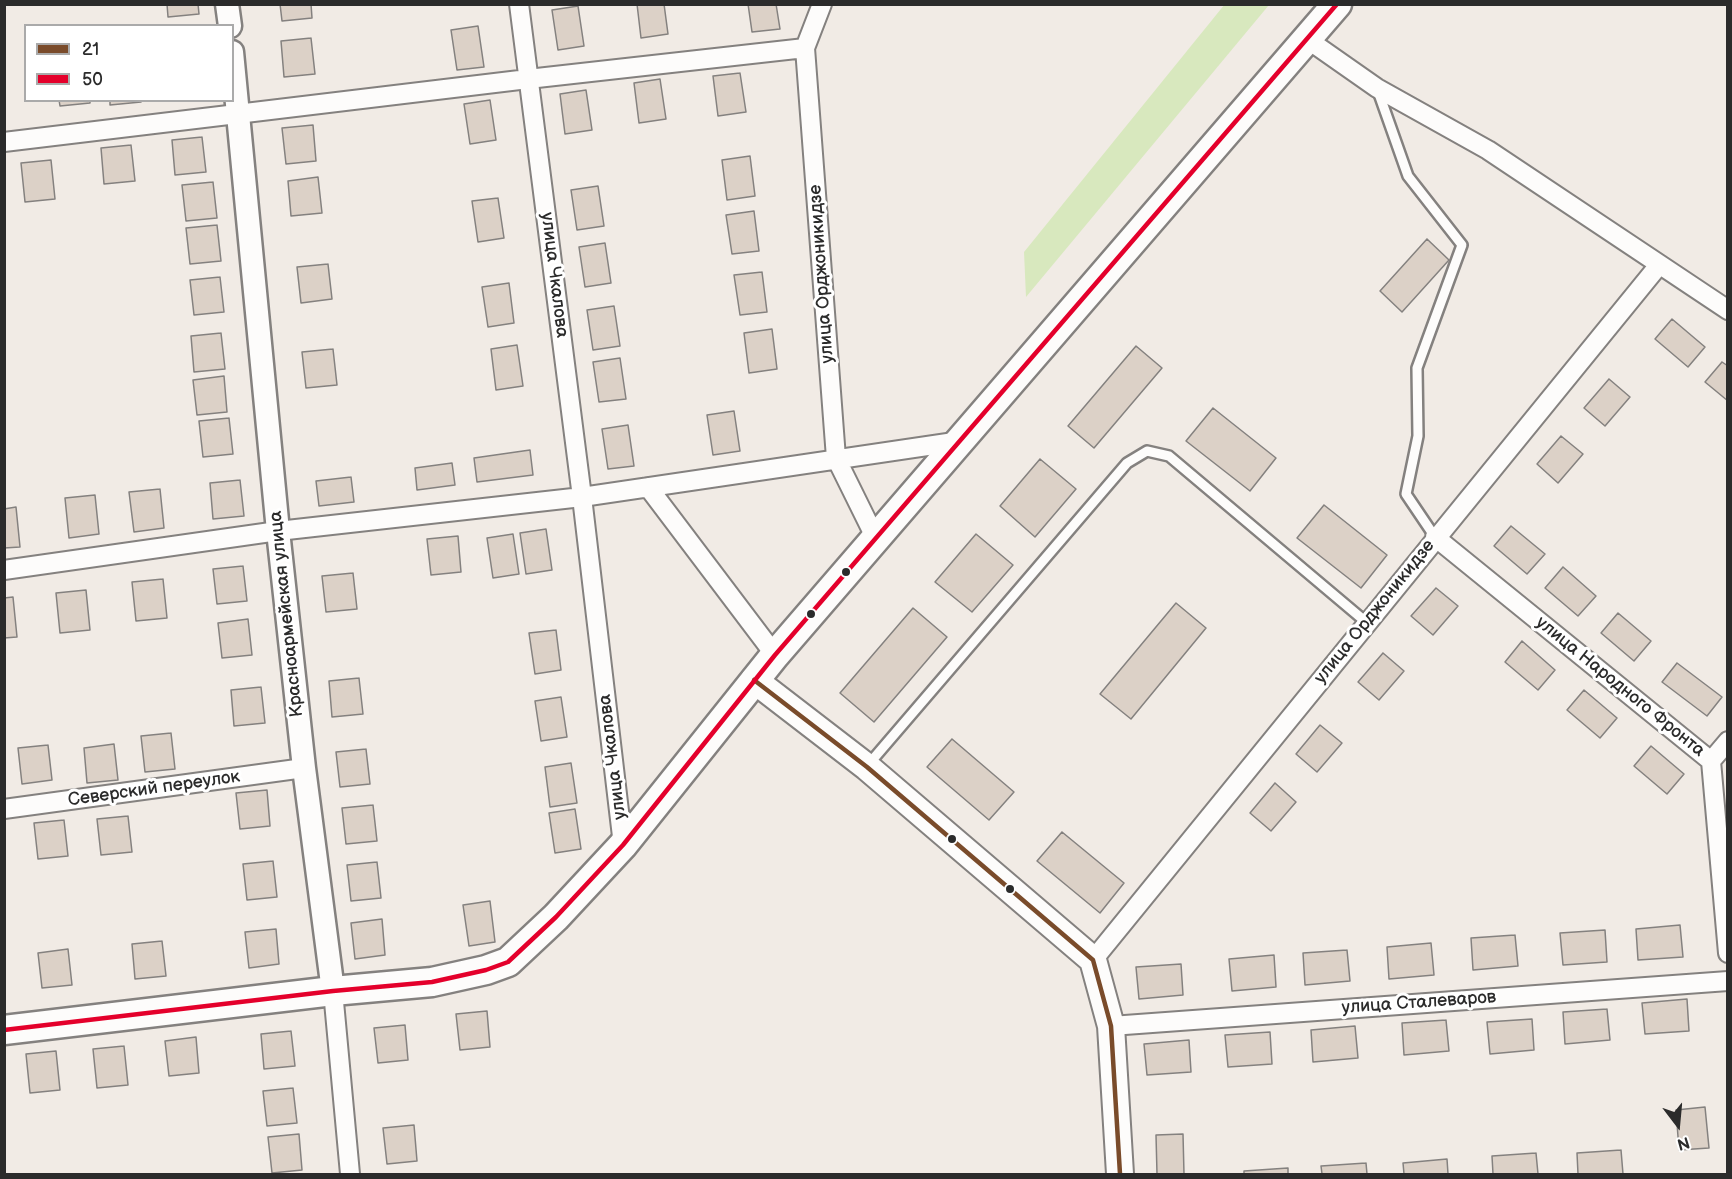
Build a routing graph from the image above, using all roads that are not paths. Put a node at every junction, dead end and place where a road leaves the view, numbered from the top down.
1 (227, 4) edge
2 (519, 4) edge
3 (822, 4) edge
4 (1337, 4) edge
5 (230, 24) edge
6 (1307, 39) junction
7 (805, 48) junction
8 (234, 70) edge
9 (528, 78) junction
10 (1377, 88) junction
11 (239, 114) junction
12 (4, 142) edge
13 (1659, 265) junction
14 (1728, 310) edge
15 (961, 441) junction
16 (837, 458) junction
17 (648, 487) junction
18 (582, 497) junction
19 (278, 531) junction
20 (875, 537) junction
21 (1435, 537) junction
22 (4, 570) edge
23 (1366, 622) junction
24 (775, 655) junction
25 (754, 680) junction
26 (1728, 741) edge
27 (1712, 761) junction
28 (867, 767) junction
29 (304, 768) junction
30 (4, 809) edge
31 (623, 844) junction
32 (1723, 851) edge
33 (1728, 953) edge
34 (1093, 960) junction
35 (1728, 981) edge
36 (333, 991) junction
37 (1111, 1026) junction
38 (4, 1030) edge
39 (350, 1174) edge
40 (1120, 1174) edge

1 - 5 street
2 - 9 street, улица Чкалова
3 - 7 street, улица Орджоникидзе
4 - 6 main road, улица Чкалова
6 - 10 street
6 - 15 main road, улица Чкалова
7 - 9 street
7 - 16 street, улица Орджоникидзе
8 - 11 street, Красноармейская улица
9 - 11 street
9 - 18 street, улица Чкалова
10 - 13 street
10 - 21 lane
11 - 12 street
11 - 19 street, Красноармейская улица
13 - 14 street
13 - 21 street, улица Орджоникидзе
15 - 16 street
15 - 20 main road, улица Чкалова
16 - 17 street
16 - 20 street, улица Орджоникидзе
17 - 18 street
17 - 24 street
18 - 19 street
18 - 31 street, улица Чкалова
19 - 22 street
19 - 29 street, Красноармейская улица
20 - 24 main road, улица Чкалова
21 - 23 street, улица Орджоникидзе
21 - 27 street, улица Народного Фронта
23 - 28 lane
23 - 34 street, улица Орджоникидзе
24 - 25 main road, улица Чкалова
25 - 28 main road
25 - 31 main road, улица Чкалова
26 - 27 street
27 - 32 street, улица Народного Фронта
28 - 34 main road
29 - 30 street, Северский переулок
29 - 36 street, Красноармейская улица
31 - 36 main road
32 - 33 street, улица Народного Фронта
34 - 37 main road
35 - 37 street, улица Сталеваров
36 - 38 main road
36 - 39 street, Красноармейская улица
37 - 40 main road

